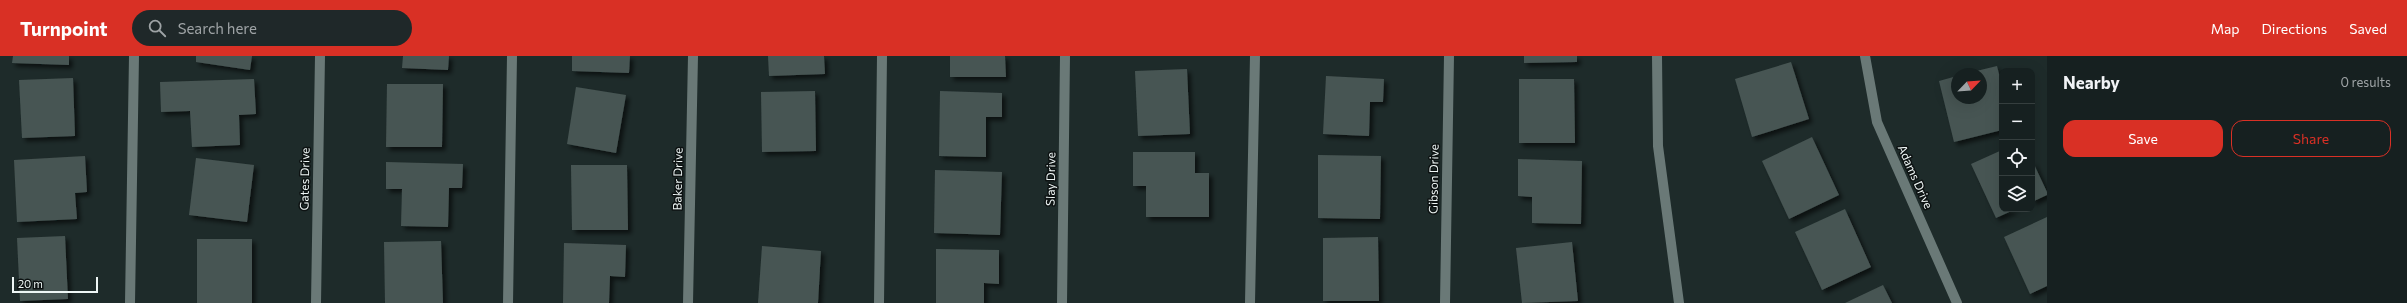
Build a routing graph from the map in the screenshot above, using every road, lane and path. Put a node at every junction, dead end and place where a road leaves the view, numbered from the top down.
1 (134, 56) edge
2 (320, 56) edge
3 (512, 56) edge
4 (694, 56) edge
5 (882, 56) edge
6 (1066, 56) edge
7 (1255, 56) edge
8 (1449, 56) edge
9 (1657, 56) edge
10 (1865, 56) edge
11 (130, 303) edge
12 (316, 303) edge
13 (508, 303) edge
14 (688, 303) edge
15 (879, 303) edge
16 (1062, 303) edge
17 (1250, 303) edge
18 (1445, 303) edge
19 (1679, 303) edge
20 (1957, 303) edge

1 - 11 street
2 - 12 street, Gates Drive
3 - 13 street
4 - 14 street, Baker Drive
5 - 15 street
6 - 16 street, Slay Drive
7 - 17 street
8 - 18 street, Gibson Drive
9 - 19 street
10 - 20 street, Adams Drive

